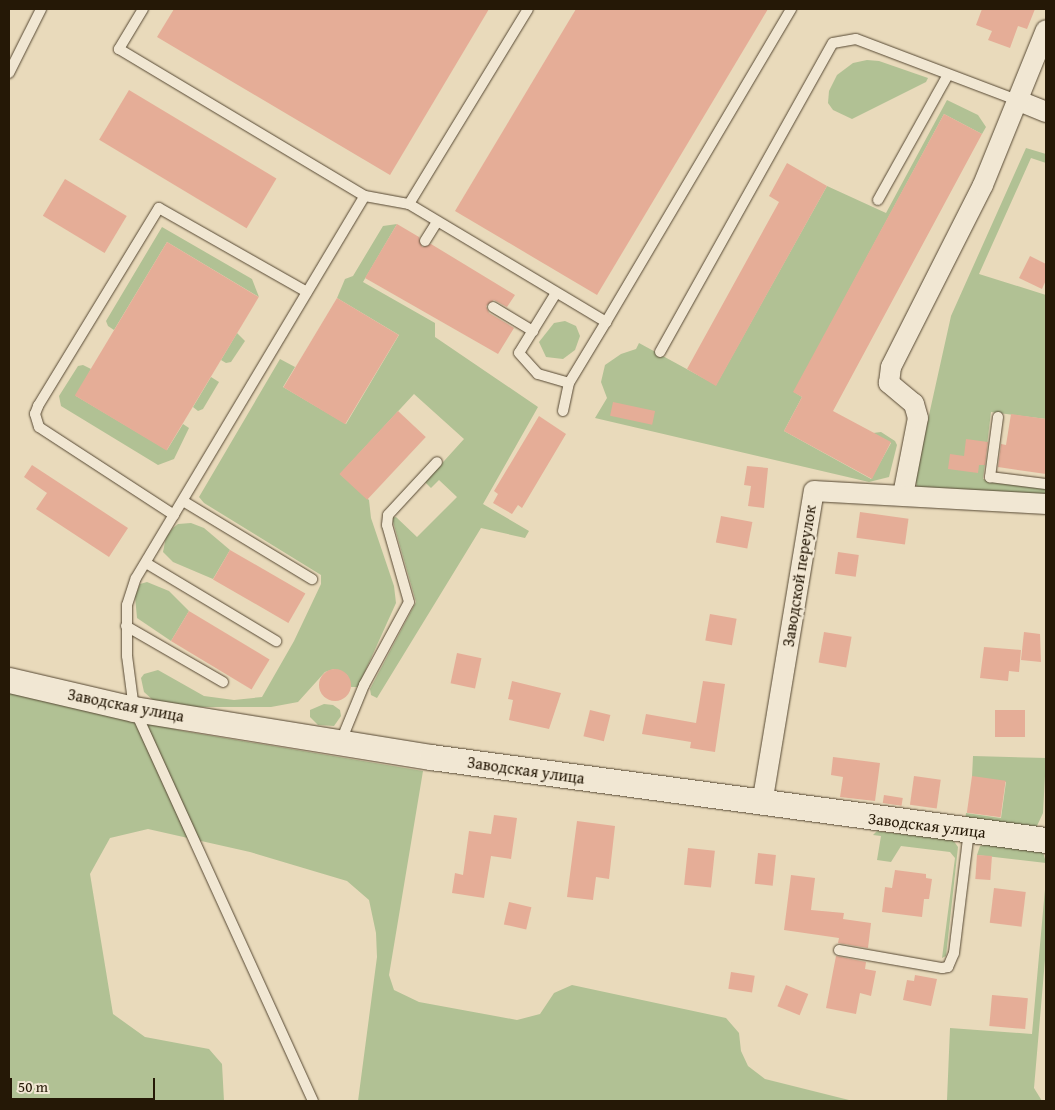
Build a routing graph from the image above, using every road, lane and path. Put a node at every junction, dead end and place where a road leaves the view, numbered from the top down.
1 (41, 9) edge
2 (142, 9) edge
3 (528, 9) edge
4 (791, 9) edge
5 (1046, 30) edge
6 (9, 73) edge
7 (948, 75) junction
8 (1019, 101) junction
9 (1046, 112) edge
10 (365, 196) junction
11 (878, 200) dead end
12 (409, 204) junction
13 (437, 222) junction
14 (425, 241) dead end
15 (307, 292) junction
16 (556, 293) junction
17 (493, 307) dead end
18 (606, 322) junction
19 (533, 331) junction
20 (660, 352) dead end
21 (569, 383) junction
22 (563, 411) dead end
23 (998, 417) dead end
24 (437, 462) dead end
25 (1046, 484) edge
26 (903, 495) junction
27 (182, 501) junction
28 (1046, 504) edge
29 (174, 515) junction
30 (146, 563) junction
31 (312, 579) dead end
32 (126, 626) junction
33 (276, 641) dead end
34 (9, 680) edge
35 (223, 682) dead end
36 (134, 709) junction
37 (341, 742) junction
38 (762, 804) junction
39 (969, 830) junction
40 (1046, 840) edge
41 (839, 950) dead end
42 (314, 1101) edge

1 - 6 lane
2 - 10 lane
3 - 12 lane
4 - 18 lane
5 - 8 street
7 - 8 lane
7 - 11 lane
7 - 20 lane
8 - 9 street
8 - 26 street
10 - 12 lane
10 - 15 lane
12 - 13 lane
13 - 14 lane
13 - 16 lane
15 - 27 lane
15 - 29 lane
16 - 18 lane
16 - 19 lane
17 - 19 lane
18 - 21 lane
19 - 21 lane
21 - 22 lane
23 - 25 lane
24 - 37 lane
26 - 28 street, Заводской переулок
26 - 38 street, Заводской переулок
27 - 29 lane
27 - 31 lane
29 - 30 lane
30 - 32 lane
30 - 33 lane
32 - 35 lane
32 - 36 lane
34 - 36 street, Заводская улица
36 - 37 street, Заводская улица
36 - 42 lane
37 - 38 street, Заводская улица
38 - 39 street, Заводская улица
39 - 40 street, Заводская улица
39 - 41 lane

